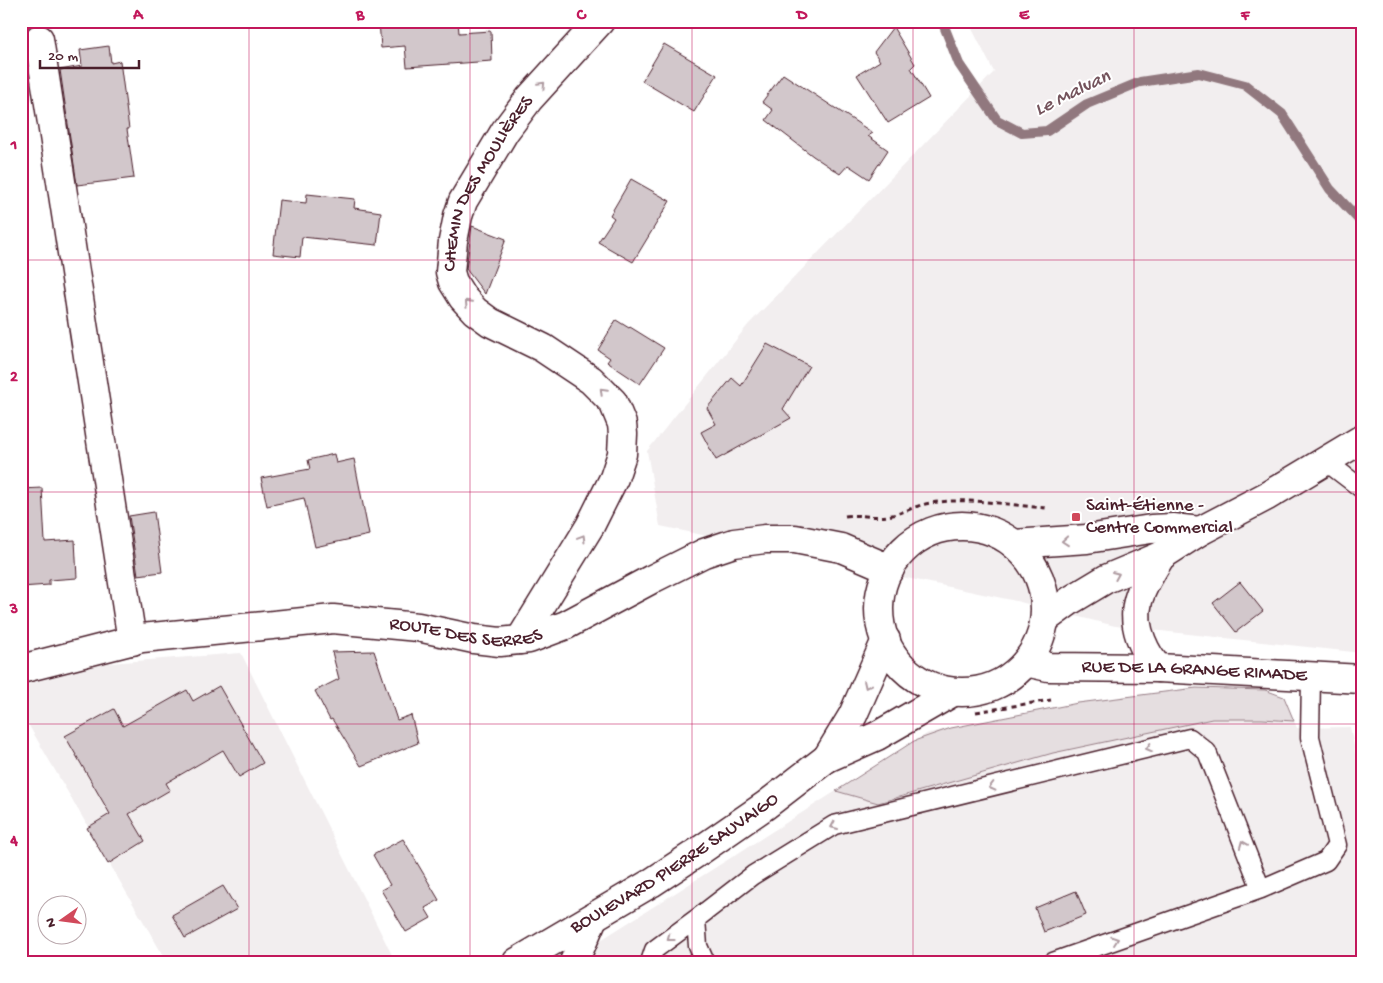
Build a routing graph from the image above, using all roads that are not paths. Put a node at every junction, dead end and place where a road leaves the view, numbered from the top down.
1 (600, 21) edge
2 (40, 38) dead end
3 (1362, 439) edge
4 (1324, 460) junction
5 (1362, 489) edge
6 (1200, 532) junction
7 (1014, 544) junction
8 (1161, 556) junction
9 (890, 569) junction
10 (560, 576) junction
11 (603, 605) junction
12 (1044, 618) junction
13 (520, 640) junction
14 (886, 640) junction
15 (132, 641) junction
16 (1026, 662) junction
17 (1158, 668) junction
18 (21, 669) edge
19 (1311, 677) junction
20 (1362, 679) edge
21 (953, 692) junction
22 (827, 758) junction
23 (1262, 889) junction
24 (593, 918) junction
25 (696, 919) junction
26 (517, 962) edge
27 (574, 962) edge
28 (650, 962) edge
29 (705, 962) edge
30 (1053, 962) edge

10 -> 1 street, CHEMIN DES MOULIÈRES
2 - 15 street
3 - 4 street
4 - 5 lane
4 - 6 street
6 -> 7 street
6 - 8 street
7 - 9 street
7 - 12 street
12 -> 8 street
8 - 17 street
9 - 11 street, ROUTE DES SERRES
9 - 14 street
10 - 11 street
10 - 13 street, CHEMIN DES MOULIÈRES
11 - 13 street, ROUTE DES SERRES
12 - 16 street
13 - 15 street, ROUTE DES SERRES
14 - 21 street
14 -> 22 street, BOULEVARD PIERRE SAUVAIGO
15 - 18 street, ROUTE DES SERRES
16 - 17 street, RUE DE LA GRANGE RIMADE
16 - 21 street
17 - 19 street, RUE DE LA GRANGE RIMADE
19 - 20 street, RUE DE LA GRANGE RIMADE
19 - 23 lane
21 - 22 street, BOULEVARD PIERRE SAUVAIGO
22 - 24 street, BOULEVARD PIERRE SAUVAIGO
23 -> 25 lane
30 -> 23 lane
24 - 26 street, BOULEVARD PIERRE SAUVAIGO
24 - 27 street
25 -> 28 lane
25 - 29 lane

